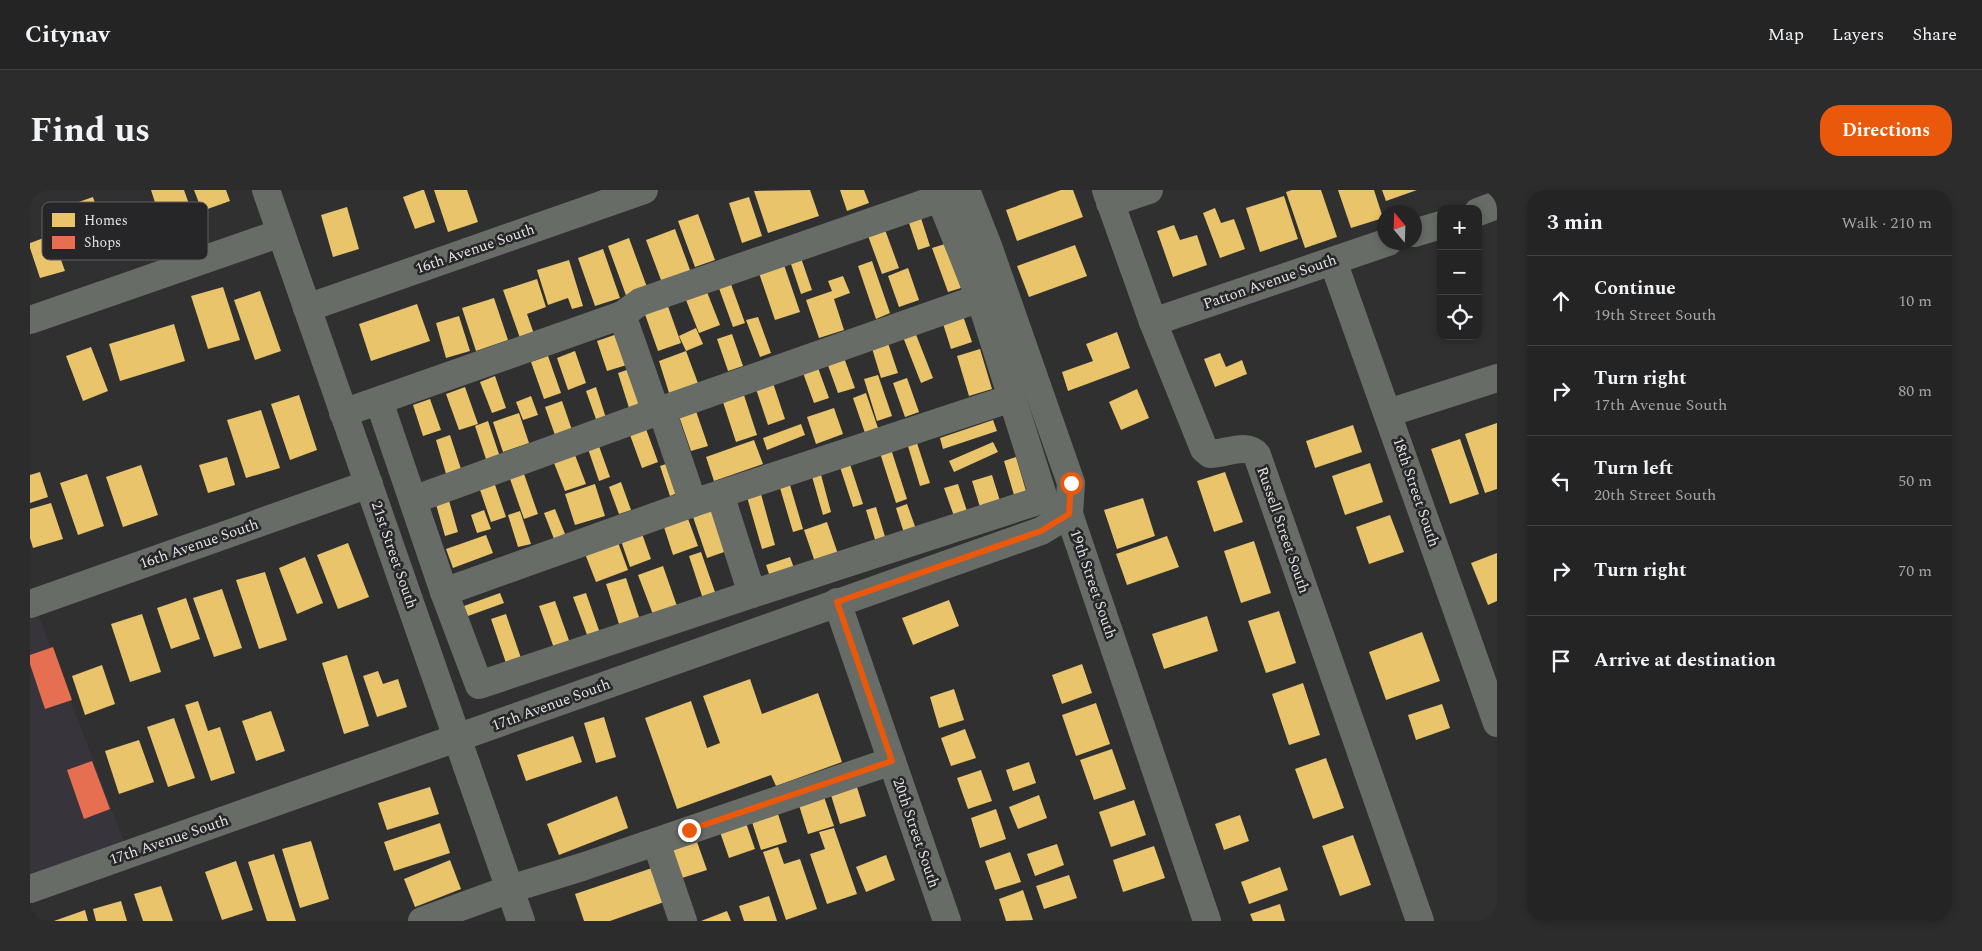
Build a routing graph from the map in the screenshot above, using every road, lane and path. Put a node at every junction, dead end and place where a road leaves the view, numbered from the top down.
1 (266, 190) edge
2 (644, 190) edge
3 (966, 190) edge
4 (1150, 190) edge
5 (1108, 197) edge
6 (1497, 205) edge
7 (1482, 211) edge
8 (1437, 225) edge
9 (1422, 230) edge
10 (281, 233) junction
11 (1377, 246) edge
12 (208, 258) edge
13 (203, 260) edge
14 (1333, 261) junction
15 (980, 298) junction
16 (307, 308) junction
17 (622, 315) junction
18 (30, 320) edge
19 (1153, 322) junction
20 (1497, 378) edge
21 (1012, 398) junction
22 (378, 401) junction
23 (659, 411) junction
24 (343, 413) junction
25 (1388, 413) junction
26 (369, 484) junction
27 (720, 494) junction
28 (413, 500) junction
29 (693, 502) junction
30 (1069, 514) junction
31 (444, 592) junction
32 (752, 594) junction
33 (837, 602) junction
34 (30, 604) edge
35 (1497, 723) edge
36 (458, 739) junction
37 (892, 761) junction
38 (656, 842) junction
39 (30, 889) edge
40 (510, 889) junction
41 (940, 919) edge
42 (422, 921) edge
43 (522, 921) edge
44 (683, 921) edge
45 (1207, 921) edge
46 (1420, 921) edge

1 - 10 street, 21st Street South
2 - 16 street, 16th Avenue South
3 - 30 street, 19th Street South
4 - 5 street
5 - 19 street, Russell Street South
6 - 7 street
8 - 9 street
10 - 12 street
10 - 16 street, 21st Street South
11 - 14 street, Patton Avenue South
13 - 18 street
14 - 19 street, Patton Avenue South
14 - 25 street, 18th Street South
15 - 17 street
15 - 21 street
15 - 23 street
16 - 24 street, 21st Street South
17 - 22 street
17 - 23 street
19 - 46 street, Russell Street South
20 - 25 street
21 - 27 street
21 - 32 street
22 - 24 street
22 - 28 street
23 - 28 street
23 - 29 street
24 - 26 street, 21st Street South
25 - 35 street, 18th Street South
26 - 34 street, 16th Avenue South
26 - 36 street, 21st Street South
27 - 29 street
27 - 32 street
28 - 31 street
29 - 31 street
30 - 33 street, 17th Avenue South
30 - 45 street, 19th Street South
31 - 32 street
33 - 36 street, 17th Avenue South
33 - 37 street, 20th Street South
36 - 39 street, 17th Avenue South
36 - 40 street, 21st Street South
37 - 38 street
37 - 41 street, 20th Street South
38 - 40 street
38 - 44 street
40 - 42 street
40 - 43 street, 21st Street South

